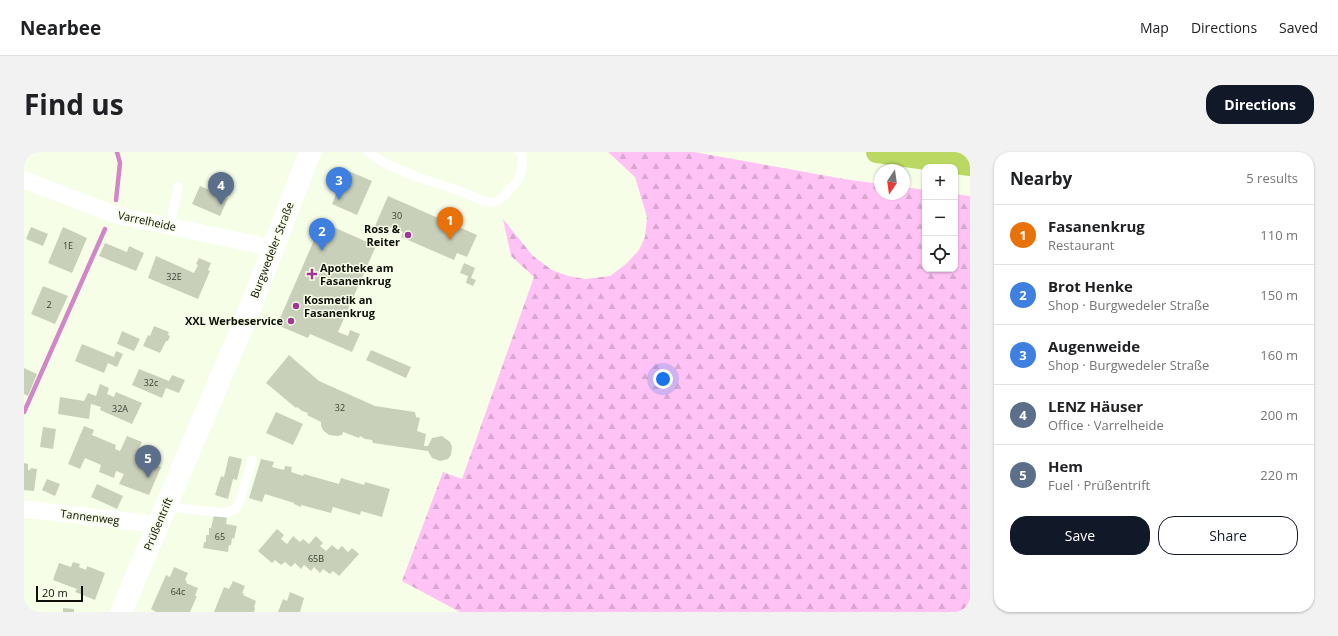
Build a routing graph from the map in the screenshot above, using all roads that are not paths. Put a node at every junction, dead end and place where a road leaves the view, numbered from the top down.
1 (310, 152) edge
2 (368, 152) edge
3 (520, 152) edge
4 (877, 152) edge
5 (970, 165) edge
6 (24, 180) edge
7 (178, 187) dead end
8 (170, 226) junction
9 (273, 248) junction
10 (196, 436) joint
11 (252, 460) dead end
12 (164, 507) junction
13 (24, 509) edge
14 (156, 527) junction
15 (121, 612) edge

1 - 9 main road, Burgwedeler Straße
2 - 3 lane
4 - 5 highway
6 - 8 street, Varrelheide
7 - 8 lane
8 - 9 street, Varrelheide
9 - 10 main road, Burgwedeler Straße
10 - 12 main road, Prüßentrift
11 - 12 lane
12 - 14 main road, Prüßentrift
13 - 14 street, Tannenweg
14 - 15 main road, Prüßentrift

